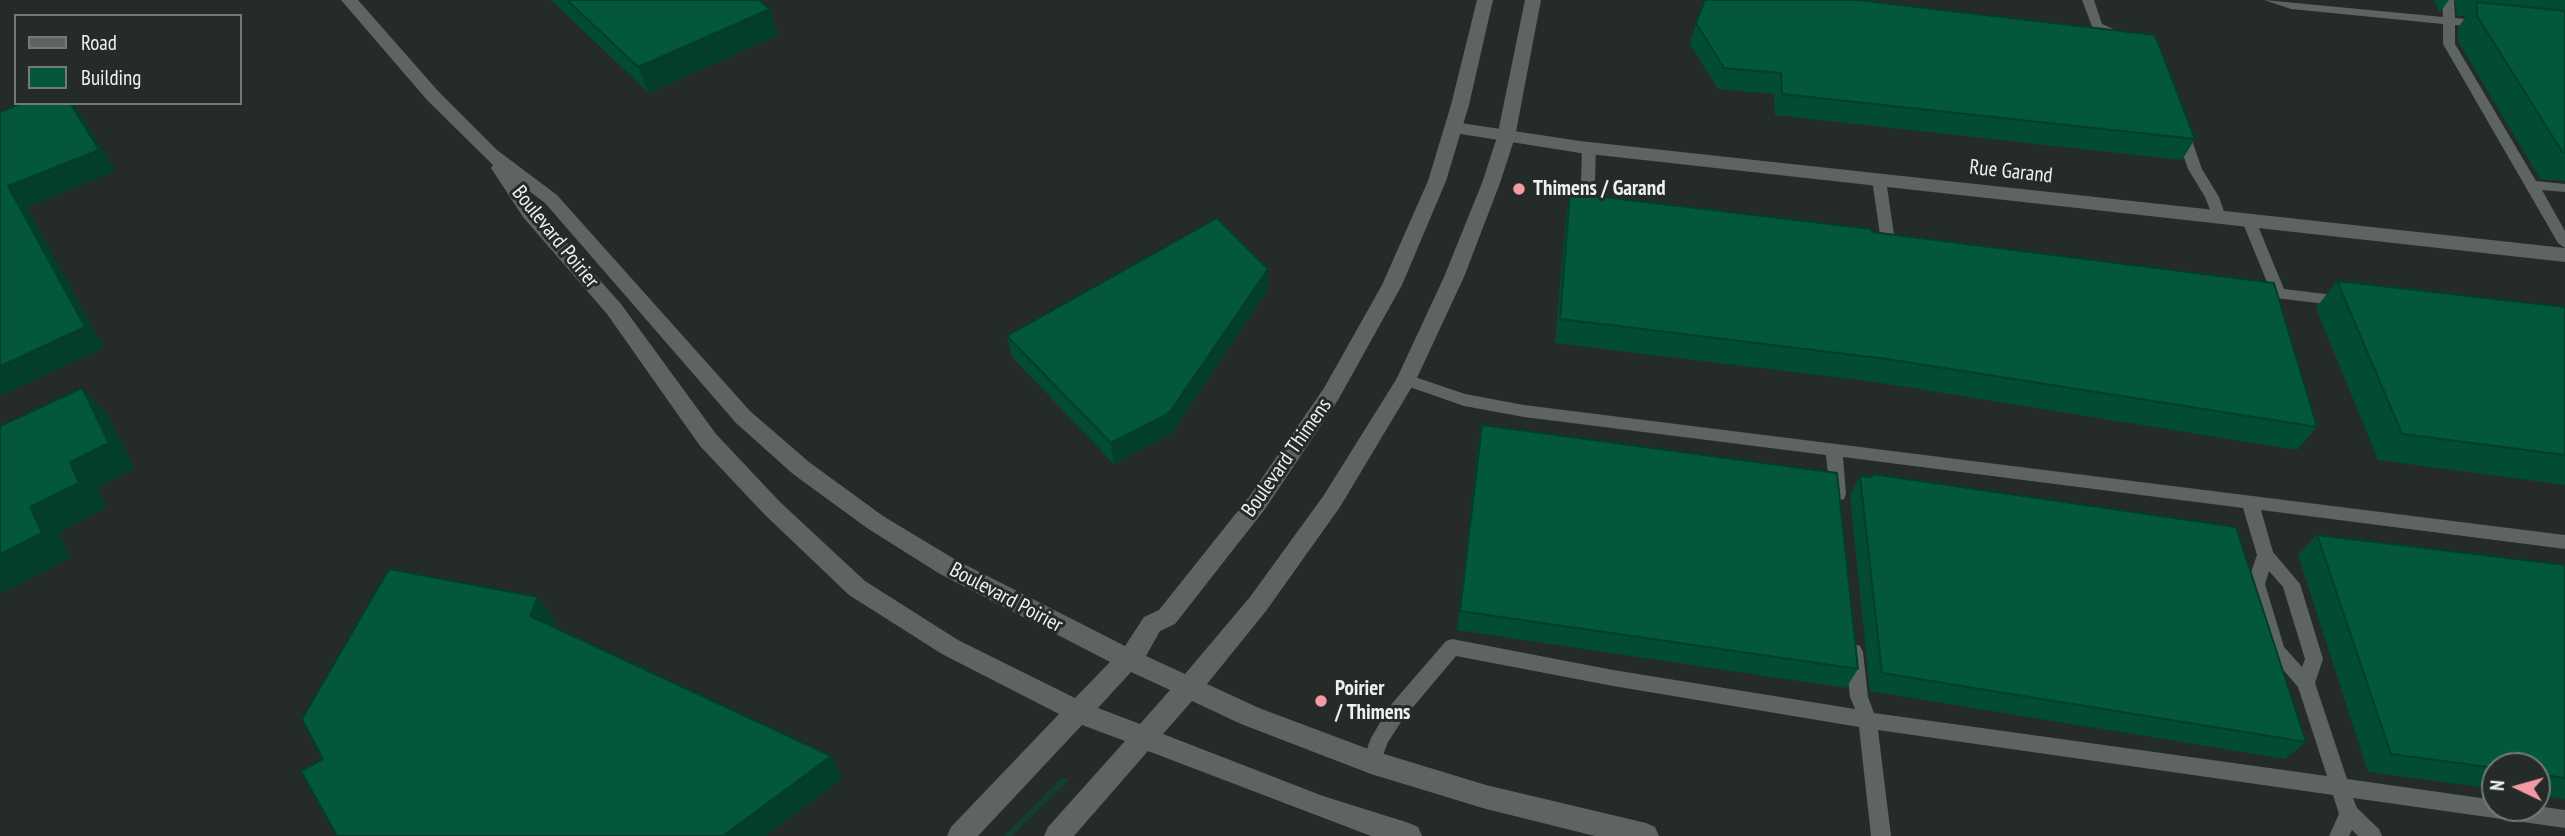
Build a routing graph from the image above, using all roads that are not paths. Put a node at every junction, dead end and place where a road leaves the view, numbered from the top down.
1 (349, 0) edge
2 (1485, 0) edge
3 (1533, 0) edge
4 (2088, 0) edge
5 (2270, 0) edge
6 (2448, 0) edge
7 (2449, 21) junction
8 (2500, 26) edge
9 (2131, 42) edge
10 (2176, 118) edge
11 (1454, 128) junction
12 (1506, 137) junction
13 (1589, 148) junction
14 (491, 154) junction
15 (1879, 180) junction
16 (2532, 185) junction
17 (2565, 188) edge
18 (1599, 215) edge
19 (2218, 217) junction
20 (2249, 221) junction
21 (2565, 243) edge
22 (1889, 248) edge
23 (2565, 256) edge
24 (2237, 289) edge
25 (2278, 294) junction
26 (2360, 303) edge
27 (1405, 380) junction
28 (1834, 450) junction
29 (2250, 503) junction
30 (1841, 519) edge
31 (2565, 542) edge
32 (2266, 555) junction
33 (1852, 628) edge
34 (1127, 660) junction
35 (2306, 683) junction
36 (1188, 688) junction
37 (1079, 712) junction
38 (1868, 720) junction
39 (1143, 738) junction
40 (1371, 762) junction
41 (2341, 787) junction
42 (2349, 814) junction
43 (2565, 819) edge
44 (960, 836) edge
45 (1057, 836) edge
46 (1409, 836) edge
47 (1646, 836) edge
48 (1881, 836) edge
49 (2339, 836) edge
50 (2372, 836) edge

1 - 14 street, Boulevard Poirier
2 - 11 street, Boulevard Thimens
3 - 12 street
4 - 9 lane
5 - 7 lane
6 - 7 lane
7 - 8 lane
7 - 16 lane
10 - 19 lane
11 - 12 street, Rue Garand
11 - 34 street, Boulevard Thimens
12 - 13 street, Rue Garand
12 - 27 street
13 - 15 street, Rue Garand
13 - 18 lane
14 - 34 street, Boulevard Poirier
14 - 37 street, Boulevard Poirier
15 - 19 street, Rue Garand
15 - 22 lane
16 - 17 lane
16 - 21 lane
19 - 20 street, Rue Garand
20 - 23 street, Rue Garand
20 - 25 lane
24 - 25 lane
25 - 26 lane
27 - 28 lane
27 - 36 street
28 - 29 lane
28 - 30 lane
29 - 31 lane
29 - 32 lane
32 - 35 lane
32 - 35 lane
33 - 38 lane
34 - 36 street, Boulevard Poirier
34 - 37 street, Boulevard Thimens
35 - 41 lane
36 - 39 street
36 - 40 street, Boulevard Poirier
37 - 39 street, Boulevard Poirier
37 - 44 street, Boulevard Thimens
38 - 40 lane
38 - 41 lane
38 - 48 lane
39 - 45 street
39 - 46 street, Boulevard Poirier
40 - 47 street, Boulevard Poirier
41 - 42 lane
41 - 43 lane
42 - 49 lane
42 - 50 lane

